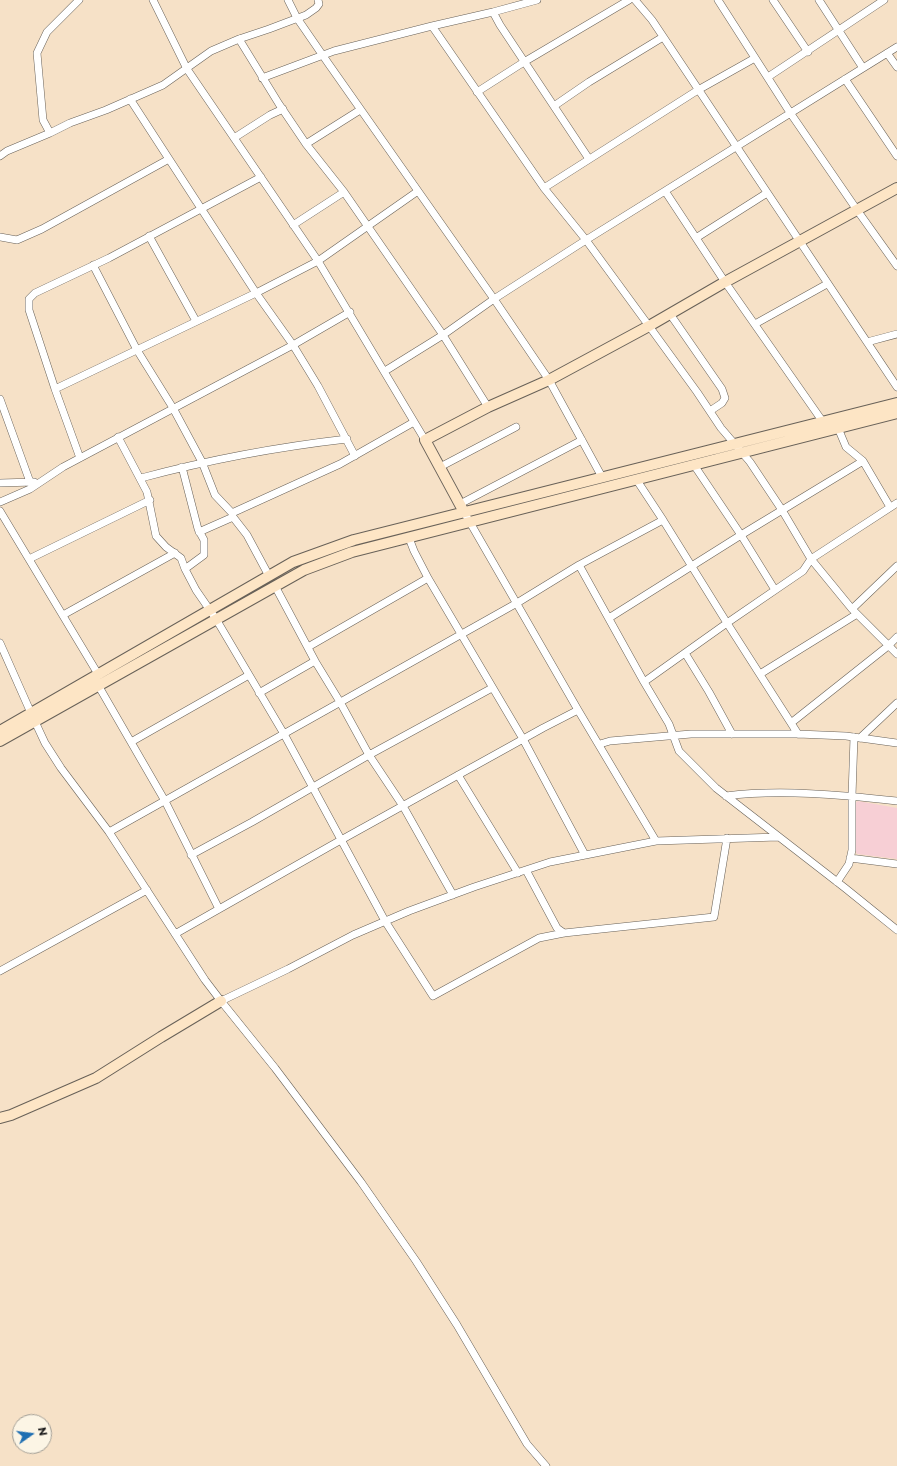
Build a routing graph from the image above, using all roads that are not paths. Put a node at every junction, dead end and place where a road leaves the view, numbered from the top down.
1 (79, 0) edge
2 (153, 0) edge
3 (288, 0) edge
4 (318, 0) edge
5 (534, 0) edge
6 (629, 0) edge
7 (635, 0) edge
8 (718, 0) edge
9 (773, 0) edge
10 (819, 0) edge
11 (884, 0) edge
12 (493, 12) junction
13 (298, 18) junction
14 (432, 26) junction
15 (838, 31) junction
16 (663, 37) junction
17 (239, 39) junction
18 (897, 47) edge
19 (808, 52) junction
20 (887, 53) junction
21 (322, 55) junction
22 (755, 58) junction
23 (524, 62) junction
24 (897, 67) edge
25 (863, 68) junction
26 (187, 69) junction
27 (768, 77) junction
28 (262, 78) junction
29 (845, 79) junction
30 (698, 90) junction
31 (477, 92) junction
32 (130, 99) junction
33 (554, 106) junction
34 (283, 109) junction
35 (360, 110) junction
36 (791, 114) junction
37 (50, 133) junction
38 (234, 138) junction
39 (306, 144) junction
40 (737, 147) junction
41 (0, 156) edge
42 (897, 156) edge
43 (169, 159) junction
44 (589, 159) junction
45 (261, 177) junction
46 (544, 188) junction
47 (897, 188) edge
48 (418, 191) junction
49 (665, 191) junction
50 (344, 192) junction
51 (767, 193) junction
52 (201, 208) junction
53 (857, 210) junction
54 (293, 225) junction
55 (367, 226) junction
56 (149, 236) junction
57 (0, 237) edge
58 (696, 238) junction
59 (586, 240) junction
60 (799, 241) junction
61 (894, 257) edge
62 (318, 261) junction
63 (93, 265) junction
64 (897, 266) edge
65 (725, 282) junction
66 (827, 284) junction
67 (256, 293) junction
68 (494, 299) junction
69 (350, 312) junction
70 (670, 314) junction
71 (196, 321) junction
72 (755, 324) junction
73 (649, 326) junction
74 (897, 334) edge
75 (443, 335) junction
76 (867, 342) junction
77 (293, 345) junction
78 (137, 350) junction
79 (385, 371) junction
80 (549, 380) junction
81 (897, 387) edge
82 (55, 389) junction
83 (0, 400) edge
84 (897, 404) edge
85 (488, 407) junction
86 (172, 408) junction
87 (710, 411) junction
88 (897, 413) edge
89 (414, 422) junction
90 (823, 422) junction
91 (516, 427) dead end
92 (838, 428) junction
93 (118, 437) junction
94 (347, 438) junction
95 (425, 440) junction
96 (582, 440) junction
97 (734, 444) junction
98 (742, 452) junction
99 (355, 456) junction
100 (80, 458) junction
101 (202, 462) junction
102 (863, 462) junction
103 (694, 465) junction
104 (182, 467) junction
105 (440, 467) junction
106 (602, 477) junction
107 (141, 478) junction
108 (636, 479) junction
109 (30, 482) junction
110 (0, 483) edge
111 (38, 484) junction
112 (150, 500) junction
113 (0, 502) edge
114 (897, 503) edge
115 (890, 507) junction
116 (462, 508) junction
117 (782, 510) junction
118 (0, 511) edge
119 (232, 515) junction
120 (663, 520) junction
121 (470, 522) junction
122 (200, 532) junction
123 (741, 535) junction
124 (409, 538) junction
125 (175, 553) junction
126 (29, 559) junction
127 (811, 560) junction
128 (579, 565) junction
129 (692, 565) junction
130 (897, 566) edge
131 (185, 569) junction
132 (269, 576) junction
133 (428, 578) junction
134 (275, 586) junction
135 (775, 590) junction
136 (518, 603) junction
137 (209, 611) junction
138 (854, 611) junction
139 (63, 615) junction
140 (609, 618) junction
141 (216, 619) junction
142 (727, 623) junction
143 (460, 635) junction
144 (897, 637) edge
145 (0, 643) edge
146 (888, 646) junction
147 (308, 647) junction
148 (685, 653) junction
149 (897, 654) edge
150 (315, 661) junction
151 (98, 674) junction
152 (760, 674) junction
153 (249, 675) junction
154 (644, 682) junction
155 (98, 686) junction
156 (492, 688) junction
157 (259, 693) junction
158 (340, 702) junction
159 (897, 703) edge
160 (578, 710) junction
161 (32, 717) junction
162 (791, 723) junction
163 (0, 731) edge
164 (284, 734) junction
165 (732, 734) junction
166 (798, 734) junction
167 (674, 736) junction
168 (857, 738) junction
169 (523, 739) junction
170 (0, 742) edge
171 (131, 742) junction
172 (897, 743) edge
173 (600, 744) junction
174 (369, 755) junction
175 (458, 775) junction
176 (311, 787) junction
177 (726, 796) junction
178 (852, 796) junction
179 (165, 801) junction
180 (897, 801) edge
181 (403, 806) junction
182 (109, 832) junction
183 (778, 837) junction
184 (727, 838) junction
185 (341, 840) junction
186 (656, 842) junction
187 (191, 855) junction
188 (585, 855) junction
189 (850, 858) junction
190 (897, 864) edge
191 (526, 870) junction
192 (518, 873) junction
193 (837, 882) junction
194 (147, 890) junction
195 (453, 895) junction
196 (219, 909) junction
197 (385, 921) junction
198 (897, 930) edge
199 (564, 933) junction
200 (175, 934) junction
201 (0, 970) edge
202 (220, 1001) junction
203 (0, 1118) edge
204 (546, 1466) edge

1 - 37 street
2 - 26 street
3 - 13 street
4 - 13 street
5 - 12 street
6 - 23 street
7 - 16 street
8 - 22 street
9 - 19 street
10 - 15 street
11 - 15 street
12 - 14 street
12 - 23 street
13 - 17 street
13 - 21 street
14 - 21 street
14 - 31 street
15 - 19 street
15 - 25 street
16 - 30 street
16 - 33 street
17 - 26 street
17 - 28 street
18 - 20 street
19 - 27 street
20 - 24 street
20 - 25 street
21 - 28 street
21 - 35 street
22 - 27 street
22 - 30 street
23 - 31 street
23 - 33 street
25 - 29 street
26 - 32 street
26 - 38 street
27 - 36 street
28 - 34 street
29 - 36 street
29 - 42 street
30 - 40 street
30 - 44 street
31 - 46 street
32 - 37 street
32 - 43 street
33 - 44 street
34 - 38 street
34 - 39 street
35 - 39 street
35 - 48 street
36 - 40 street
36 - 53 street
37 - 41 street
38 - 45 street
39 - 50 street
40 - 49 street
40 - 51 street
43 - 52 street
43 - 57 street
44 - 46 street
45 - 52 street
45 - 54 street
46 - 59 street
47 - 53 main road
48 - 55 street
48 - 68 street
49 - 58 street
49 - 59 street
50 - 54 street
50 - 55 street
51 - 58 street
51 - 60 street
52 - 56 street
52 - 67 street
53 - 60 main road
53 - 61 street
54 - 62 street
55 - 62 street
55 - 75 street
56 - 63 street
56 - 71 street
58 - 65 street
59 - 68 street
59 - 73 street
60 - 65 main road
60 - 66 street
61 - 64 street
62 - 67 street
62 - 69 street
63 - 78 street
63 - 82 street
65 - 70 main road
65 - 72 street
66 - 72 street
66 - 76 street
67 - 71 street
67 - 77 street
68 - 75 street
68 - 80 street
69 - 77 street
69 - 79 street
70 - 73 main road
70 - 87 street
71 - 78 street
72 - 90 street
73 - 80 main road
73 - 87 street
74 - 76 street
75 - 79 street
75 - 85 street
76 - 81 street
77 - 86 street
77 - 94 street
78 - 82 street
78 - 86 street
79 - 89 street
80 - 85 main road
80 - 96 street
82 - 100 street
83 - 109 street
84 - 90 main road
85 - 95 main road
86 - 93 street
86 - 101 street
87 - 97 street
88 - 92 main road
89 - 95 street
89 - 99 street
90 - 97 main road
91 - 105 street
92 - 98 main road
92 - 102 street
93 - 100 street
93 - 107 street
94 - 99 street
94 - 101 street
95 - 105 main road
96 - 106 street
96 - 116 street
97 - 98 street
97 - 106 main road
98 - 103 main road
98 - 117 street
99 - 119 street
100 - 111 street
101 - 104 street
101 - 119 street
102 - 115 street
102 - 117 street
103 - 108 main road
103 - 123 street
104 - 107 street
104 - 122 street
105 - 116 main road
106 - 116 main road
107 - 112 street
108 - 120 street
108 - 121 main road
109 - 110 street
109 - 111 street
111 - 113 street
112 - 125 street
112 - 126 street
114 - 115 street
115 - 127 street
116 - 121 street
116 - 132 main road
117 - 123 street
117 - 127 street
118 - 126 street
119 - 122 street
119 - 132 street
120 - 128 street
120 - 129 street
121 - 124 main road
121 - 136 street
122 - 131 street
123 - 129 street
123 - 135 street
124 - 133 street
124 - 134 main road
125 - 131 street
125 - 139 street
126 - 139 street
127 - 135 street
127 - 138 street
128 - 136 street
128 - 140 street
129 - 140 street
129 - 142 street
130 - 138 street
131 - 137 street
132 - 137 main road
133 - 143 street
133 - 147 street
134 - 141 main road
134 - 147 street
135 - 142 street
136 - 143 street
136 - 160 street
137 - 141 street
137 - 151 main road
138 - 146 street
138 - 152 street
139 - 151 street
140 - 154 street
141 - 153 street
141 - 155 main road
142 - 148 street
142 - 152 street
143 - 156 street
143 - 158 street
144 - 146 street
145 - 161 street
146 - 149 street
146 - 162 street
147 - 150 street
148 - 154 street
148 - 165 street
150 - 157 street
150 - 158 street
151 - 161 main road
152 - 162 street
153 - 157 street
153 - 171 street
154 - 167 street
155 - 161 main road
155 - 171 street
156 - 169 street
156 - 174 street
157 - 164 street
158 - 164 street
158 - 174 street
159 - 168 street
160 - 169 street
160 - 173 street
161 - 163 main road
161 - 170 main road
161 - 182 street
162 - 166 street
164 - 176 street
164 - 179 street
165 - 166 street
165 - 167 street
166 - 168 street
167 - 173 street
167 - 177 street
168 - 172 street
168 - 178 street
169 - 175 street
169 - 188 street
171 - 179 street
173 - 186 street
174 - 176 street
174 - 181 street
175 - 181 street
175 - 192 street
176 - 185 street
176 - 187 street
177 - 178 street
177 - 183 street
178 - 180 street
178 - 189 street
179 - 182 street
179 - 187 street
181 - 185 street
181 - 195 street
182 - 194 street
183 - 184 street
183 - 193 street
184 - 186 street
184 - 199 street
185 - 196 street
185 - 197 street
186 - 188 street
187 - 196 street
188 - 191 street
189 - 190 street
189 - 193 street
191 - 192 street
191 - 199 street
192 - 195 street
193 - 198 street
194 - 200 street
194 - 201 street
195 - 197 street
196 - 200 street
197 - 199 street
197 - 202 street
200 - 202 street
202 - 203 main road
202 - 204 street

